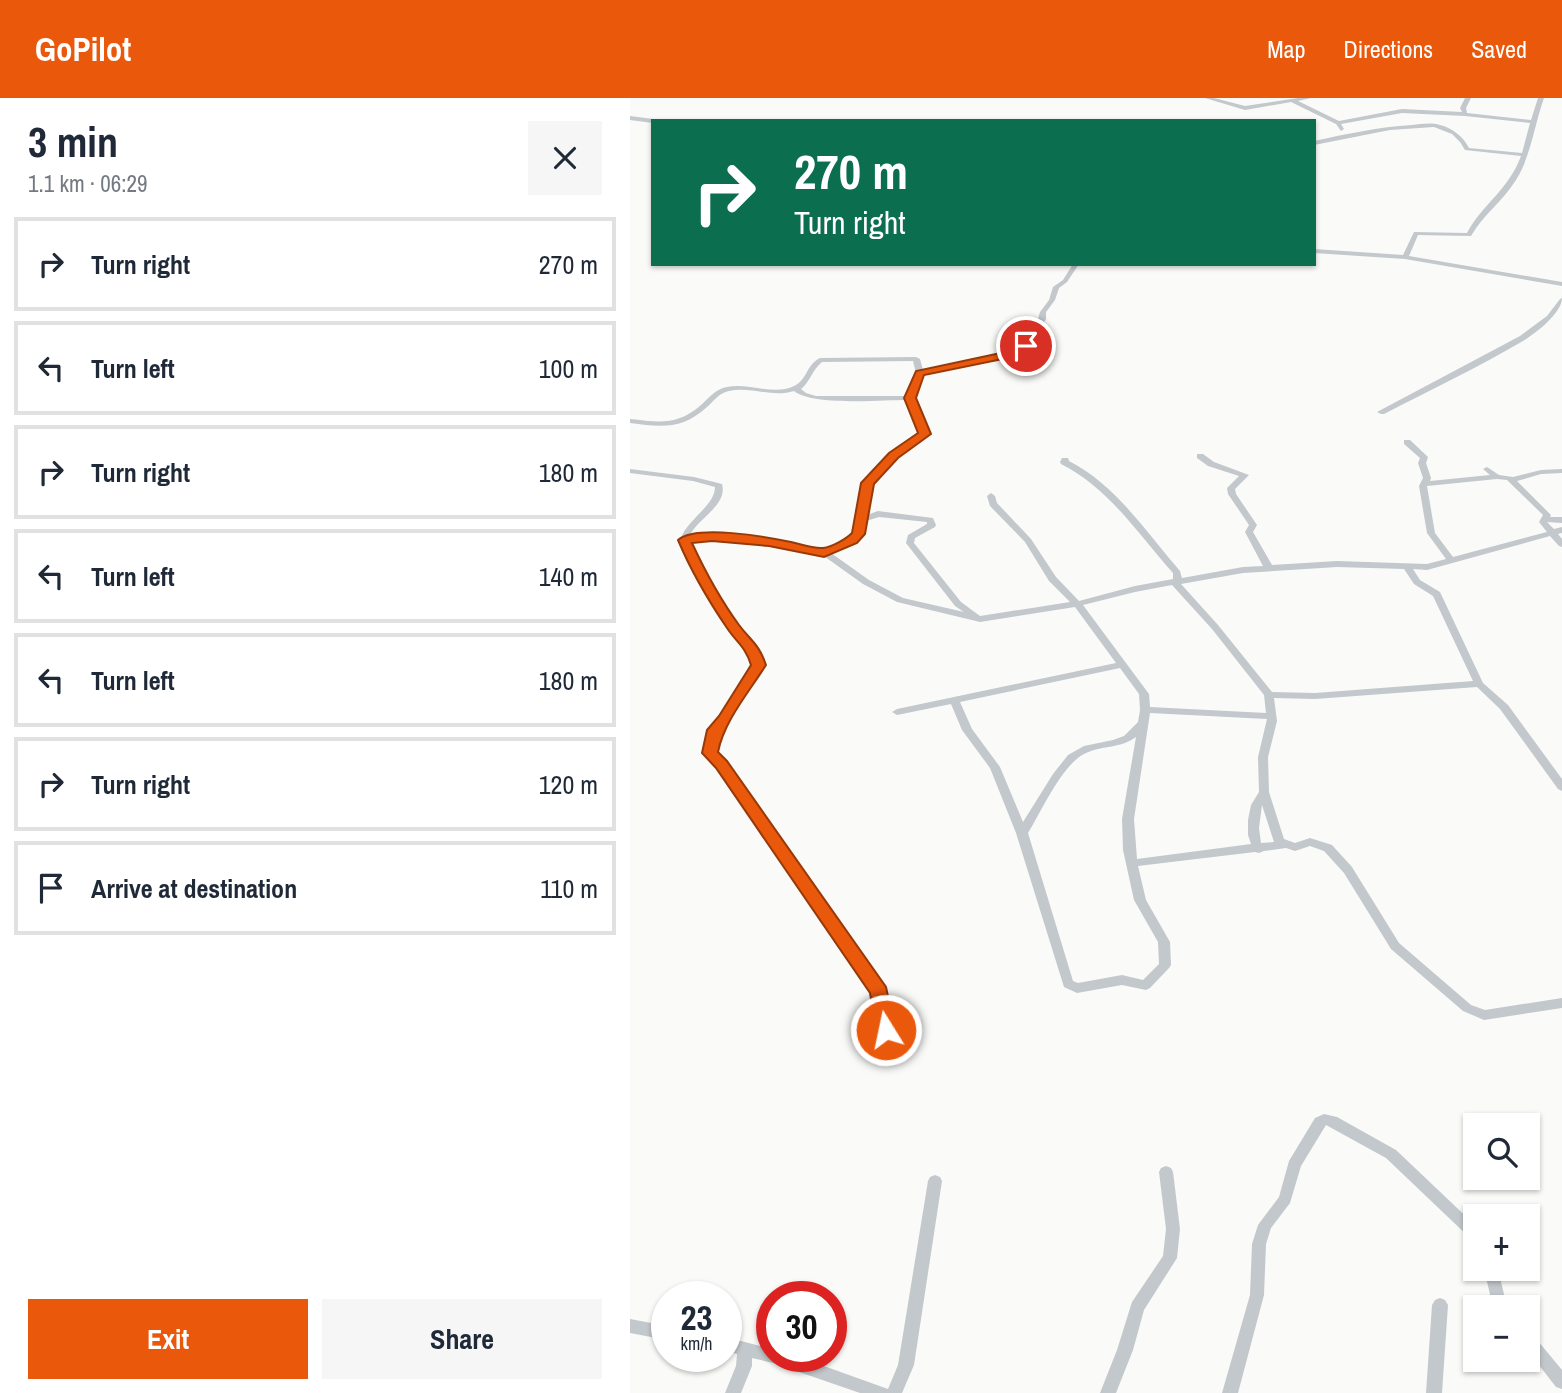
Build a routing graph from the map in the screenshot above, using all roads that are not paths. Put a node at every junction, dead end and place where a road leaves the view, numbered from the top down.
1 (1208, 98) edge
2 (1308, 98) edge
3 (1468, 98) edge
4 (1541, 98) edge
5 (1293, 101) junction
6 (1462, 113) junction
7 (630, 118) edge
8 (651, 121) edge
9 (1531, 122) junction
10 (1338, 123) junction
11 (1348, 135) junction
12 (1316, 143) edge
13 (1525, 155) junction
14 (1316, 251) edge
15 (1405, 257) junction
16 (1075, 266) edge
17 (1562, 284) edge
18 (1562, 300) edge
19 (920, 373) junction
20 (796, 388) junction
21 (910, 398) junction
22 (1381, 412) dead end
23 (630, 421) edge
24 (1407, 442) dead end
25 (1200, 456) dead end
26 (1065, 460) dead end
27 (1488, 469) dead end
28 (630, 471) edge
29 (1562, 471) edge
30 (1497, 477) junction
31 (1511, 480) junction
32 (1424, 484) junction
33 (990, 496) dead end
34 (1544, 519) junction
35 (861, 520) junction
36 (1562, 520) edge
37 (1557, 531) edge
38 (684, 540) junction
39 (1562, 544) edge
40 (824, 552) junction
41 (1451, 560) junction
42 (1269, 568) junction
43 (1408, 568) junction
44 (1175, 583) junction
45 (1077, 604) junction
46 (980, 619) junction
47 (1120, 665) junction
48 (1479, 684) junction
49 (1269, 695) junction
50 (954, 700) junction
51 (1145, 710) junction
52 (897, 712) dead end
53 (1272, 716) junction
54 (1142, 724) junction
55 (1562, 787) edge
56 (1264, 792) junction
57 (1022, 833) junction
58 (1286, 844) junction
59 (1259, 849) junction
60 (1132, 863) junction
61 (1562, 1003) edge
62 (889, 1050) dead end
63 (1167, 1172) dead end
64 (935, 1181) dead end
65 (1463, 1223) edge
66 (1440, 1305) dead end
67 (630, 1326) edge
68 (651, 1330) edge
69 (742, 1347) edge
70 (745, 1348) junction
71 (756, 1351) edge
72 (1540, 1355) edge
73 (820, 1372) edge
74 (1562, 1382) edge
75 (733, 1393) edge
76 (882, 1393) edge
77 (894, 1393) edge
78 (1108, 1393) edge
79 (1230, 1393) edge
80 (1434, 1393) edge

1 - 5 street
2 - 5 street
3 - 6 street
4 - 9 street
5 - 10 street
6 - 9 street
6 - 10 street
7 - 8 street
9 - 13 street
10 - 11 street
11 - 12 street
11 - 13 street
13 - 15 street
14 - 15 street
15 - 17 street
16 - 19 street
18 - 22 street
19 - 20 street
19 - 21 street
20 - 21 street
20 - 23 street
21 - 35 street
24 - 32 street
25 - 42 street
26 - 44 street
27 - 30 street
28 - 38 street
29 - 31 street
30 - 31 street
30 - 32 street
31 - 34 street
32 - 41 street
33 - 45 street
34 - 36 street
34 - 37 street
35 - 40 street
35 - 46 street
37 - 39 street
37 - 41 street
38 - 40 street
38 - 62 street
40 - 46 street
41 - 43 street
42 - 43 street
42 - 44 street
43 - 48 street
44 - 45 street
44 - 49 street
45 - 46 street
45 - 47 street
47 - 50 street
47 - 51 street
48 - 49 street
48 - 55 street
49 - 53 street
50 - 52 street
50 - 57 street
51 - 53 street
51 - 54 street
53 - 56 street
54 - 57 street
54 - 60 street
56 - 58 street
56 - 59 street
57 - 60 street
58 - 59 street
58 - 61 street
59 - 60 street
63 - 78 street
64 - 77 street
65 - 79 street
66 - 80 street
67 - 68 street
69 - 70 street
70 - 71 street
70 - 75 street
72 - 74 street
73 - 76 street

